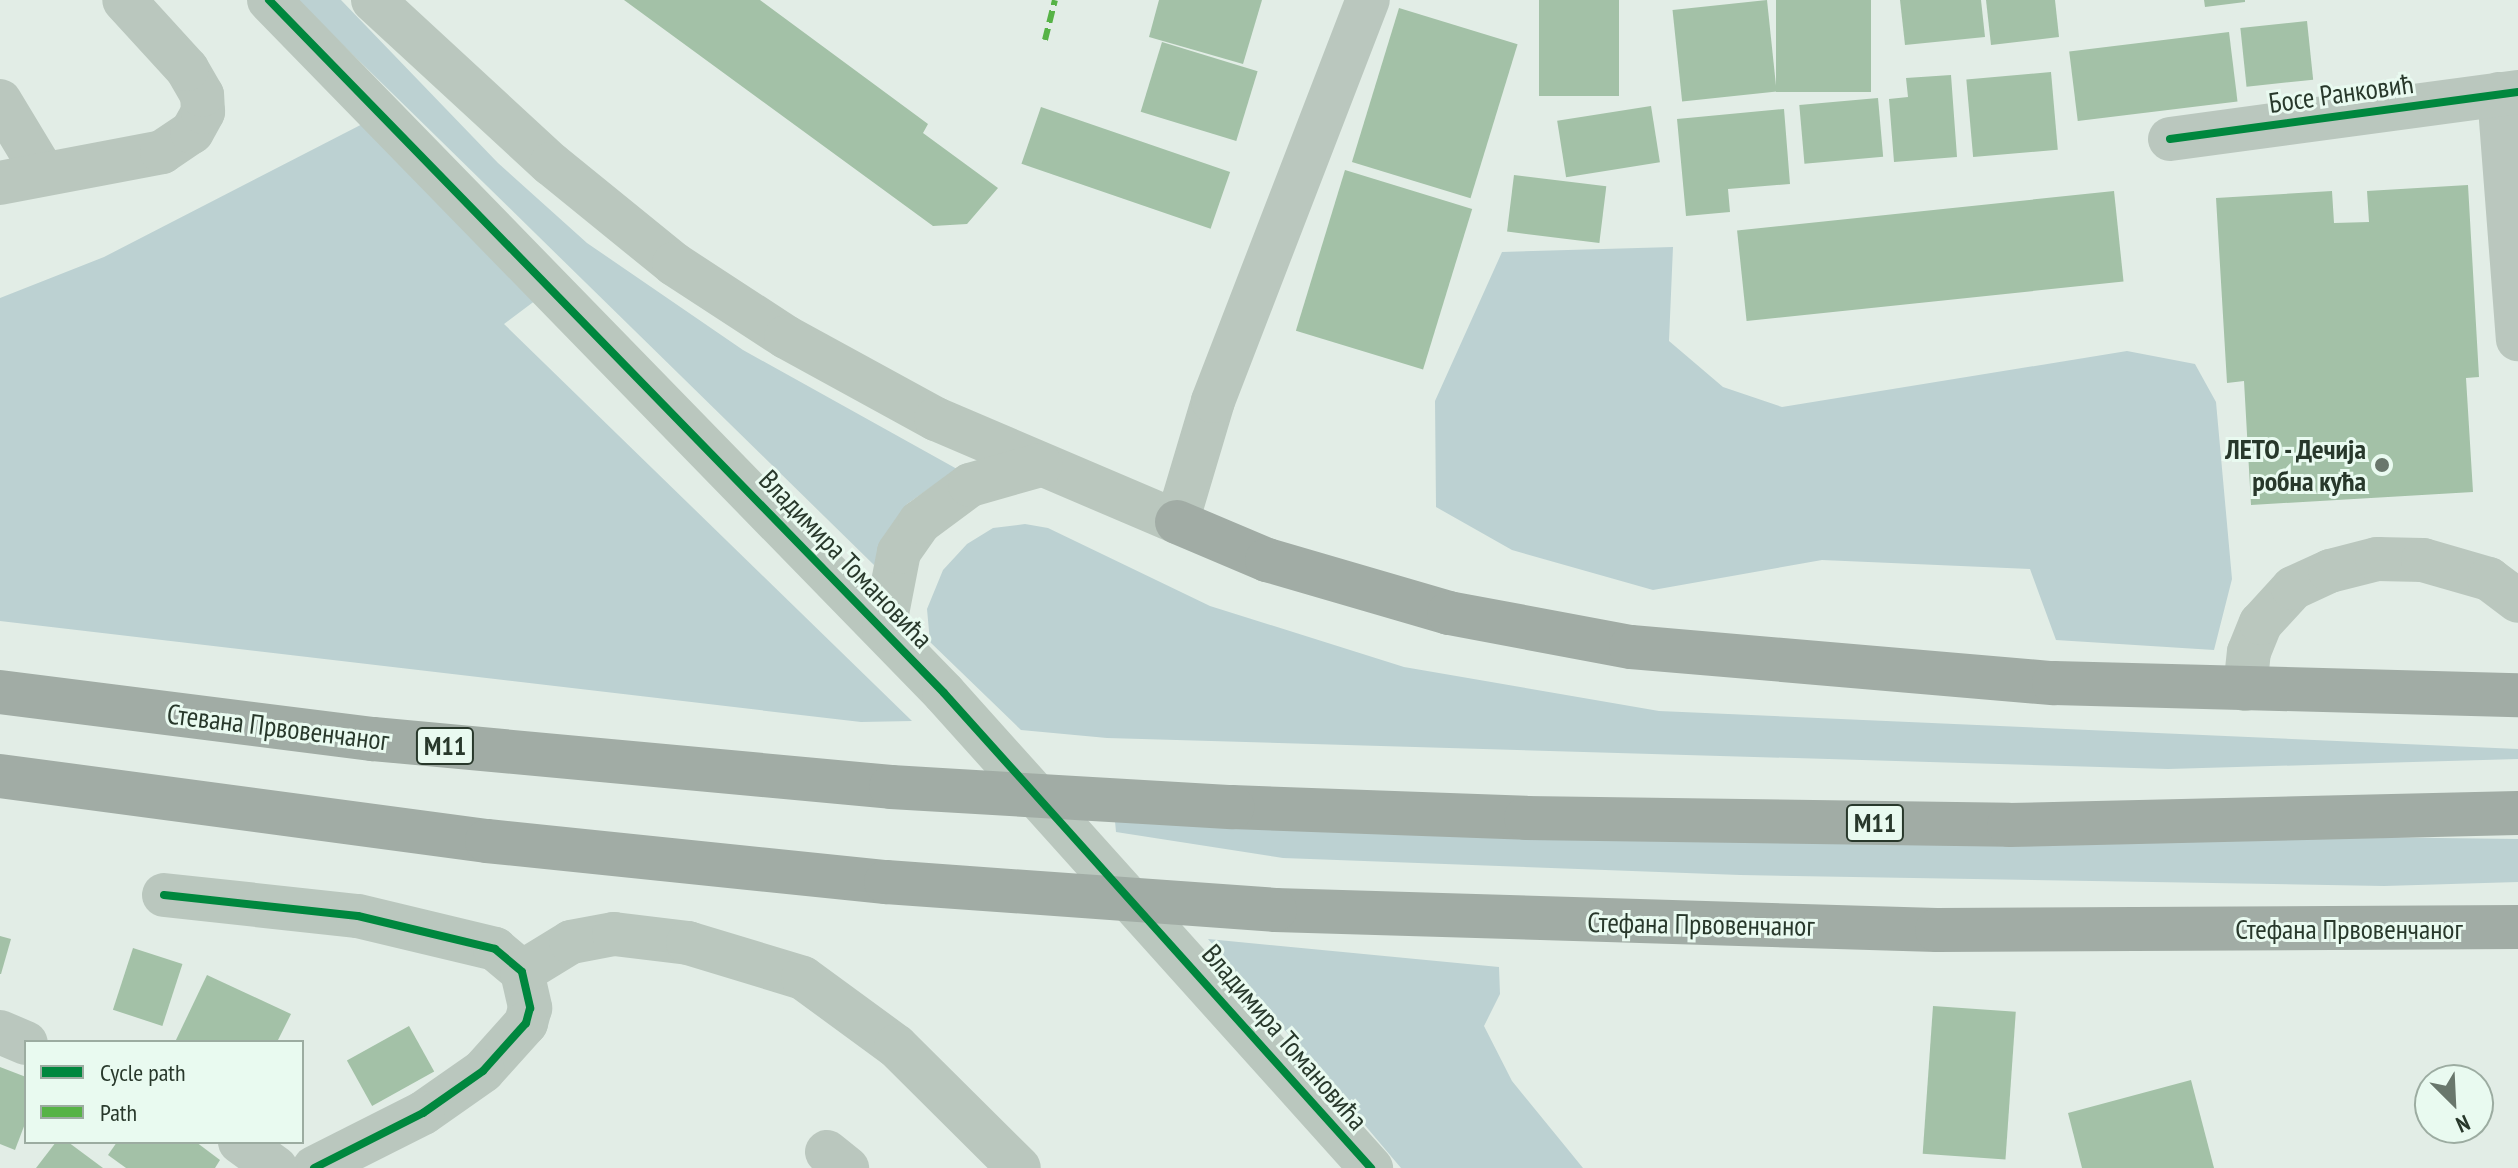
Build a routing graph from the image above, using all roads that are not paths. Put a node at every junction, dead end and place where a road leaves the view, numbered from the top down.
1 (124, 0) edge
2 (269, 0) edge
3 (373, 0) edge
4 (1368, 0) edge
5 (2508, 93) edge
6 (0, 101) edge
7 (2170, 139) dead end
8 (44, 174) junction
9 (0, 183) edge
10 (2518, 339) edge
11 (1040, 465) junction
12 (1177, 522) junction
13 (2518, 601) edge
14 (884, 629) junction
15 (2245, 689) junction
16 (0, 692) edge
17 (2518, 695) edge
18 (0, 776) edge
19 (2518, 813) edge
20 (164, 895) dead end
21 (2518, 927) edge
22 (522, 972) junction
23 (0, 1032) edge
24 (24, 1042) edge
25 (243, 1144) edge
26 (276, 1168) edge
27 (314, 1168) edge
28 (1019, 1168) edge
29 (1371, 1168) edge

1 - 8 street
2 - 14 street, Владимира Томановића
3 - 11 street
4 - 12 street
5 - 7 street, Босе Ранковић
5 - 10 street
6 - 8 street
8 - 9 street
11 - 12 street
11 - 14 street
12 - 15 highway
13 - 15 street
14 - 29 street, Владимира Томановића
15 - 17 highway
16 - 19 highway, Стевана Првовенчаног / M11, bridge
18 - 21 highway, Стефана Првовенчаног, bridge
20 - 22 street
22 - 27 street
22 - 28 street
23 - 24 street
25 - 26 street

